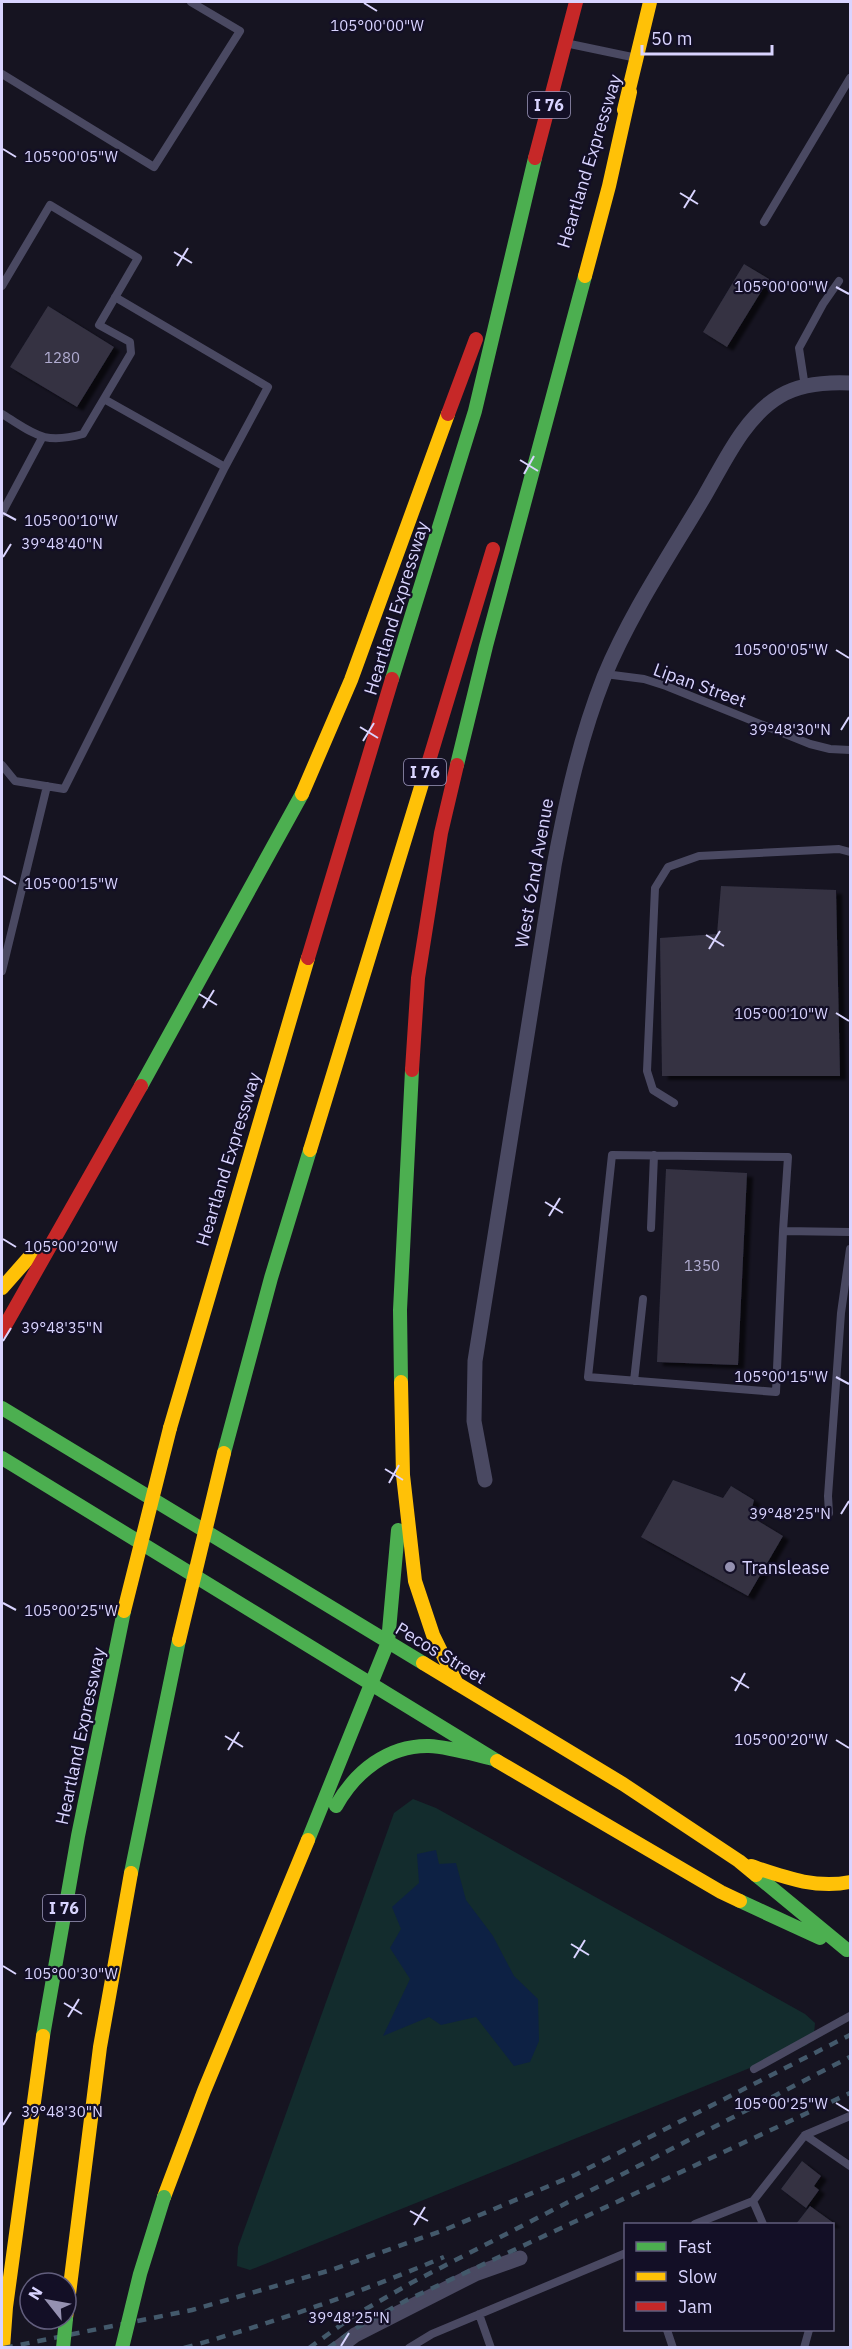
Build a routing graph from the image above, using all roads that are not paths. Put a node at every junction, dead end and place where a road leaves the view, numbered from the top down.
1 (191, 2) edge
2 (576, 2) edge
3 (650, 2) edge
4 (566, 44) junction
5 (637, 58) junction
6 (2, 74) edge
7 (850, 78) edge
8 (630, 92) junction
9 (533, 166) junction
10 (764, 222) dead end
11 (838, 280) dead end
12 (2, 286) edge
13 (115, 297) junction
14 (544, 375) dead end
15 (850, 383) edge
16 (805, 387) junction
17 (104, 399) junction
18 (2, 414) edge
19 (42, 438) junction
20 (225, 467) junction
21 (2, 513) edge
22 (498, 533) dead end
23 (605, 674) junction
24 (850, 750) edge
25 (2, 765) edge
26 (47, 786) junction
27 (850, 852) edge
28 (2, 972) edge
29 (674, 1103) dead end
30 (654, 1155) junction
31 (84, 1188) junction
32 (651, 1228) dead end
33 (783, 1231) junction
34 (850, 1232) edge
35 (850, 1249) edge
36 (2, 1288) edge
37 (643, 1299) dead end
38 (2, 1331) edge
39 (634, 1381) junction
40 (2, 1408) edge
41 (2, 1458) edge
42 (403, 1476) junction
43 (485, 1480) dead end
44 (829, 1513) dead end
45 (388, 1642) junction
46 (457, 1684) junction
47 (372, 1685) junction
48 (494, 1759) junction
49 (739, 1862) junction
50 (298, 1866) junction
51 (850, 1882) edge
52 (849, 1948) edge
53 (850, 2016) edge
54 (754, 2069) dead end
55 (850, 2116) edge
56 (805, 2135) junction
57 (850, 2166) edge
58 (753, 2201) junction
59 (698, 2223) edge
60 (763, 2223) edge
61 (624, 2254) edge
62 (520, 2258) dead end
63 (71, 2271) edge
64 (479, 2314) junction
65 (65, 2331) edge
66 (667, 2331) edge
67 (809, 2331) edge
68 (3, 2348) edge
69 (63, 2348) edge
70 (122, 2348) edge
71 (338, 2348) edge
72 (409, 2348) edge
73 (491, 2348) edge
74 (673, 2348) edge
75 (804, 2348) edge

1 - 6 lane
2 - 4 main road, Heartland Expressway / I 76
3 - 5 main road, Heartland Expressway
4 - 5 lane
4 - 9 main road, Heartland Expressway / I 76
5 - 8 main road, Heartland Expressway
7 - 10 lane
8 - 14 main road, Heartland Expressway
8 - 42 main road
9 - 31 main road
9 - 68 main road, Heartland Expressway / I 76, bridge
11 - 16 lane
12 - 13 lane
13 - 17 lane
13 - 20 lane
15 - 16 street, West 62nd Avenue
16 - 23 street, West 62nd Avenue
17 - 19 lane
17 - 20 lane
18 - 19 lane
19 - 21 lane
20 - 26 lane
22 - 63 main road, I 76, bridge
23 - 24 lane, Lipan Street
23 - 43 street, West 62nd Avenue
25 - 26 lane
26 - 28 lane
27 - 29 lane
30 - 32 lane
30 - 33 lane
30 - 39 lane
31 - 36 main road
31 - 38 main road
33 - 34 lane
33 - 39 lane
35 - 44 lane
37 - 39 lane
40 - 45 main road, Pecos Street
41 - 47 main road, Pecos Street
42 - 45 main road
42 - 46 main road
45 - 46 main road, Pecos Street
45 - 47 main road
46 - 49 main road, Pecos Street
47 - 48 main road, Pecos Street
47 - 50 main road
48 - 50 main road
48 - 52 main road, Pecos Street
49 - 51 main road
49 - 52 main road, Pecos Street
50 - 70 main road, bridge
53 - 54 lane
55 - 56 lane
56 - 57 lane
56 - 58 lane
58 - 59 lane
58 - 60 lane
61 - 64 lane
62 - 71 street
64 - 72 lane
64 - 73 lane
65 - 69 main road, I 76, bridge
66 - 74 lane
67 - 75 lane

